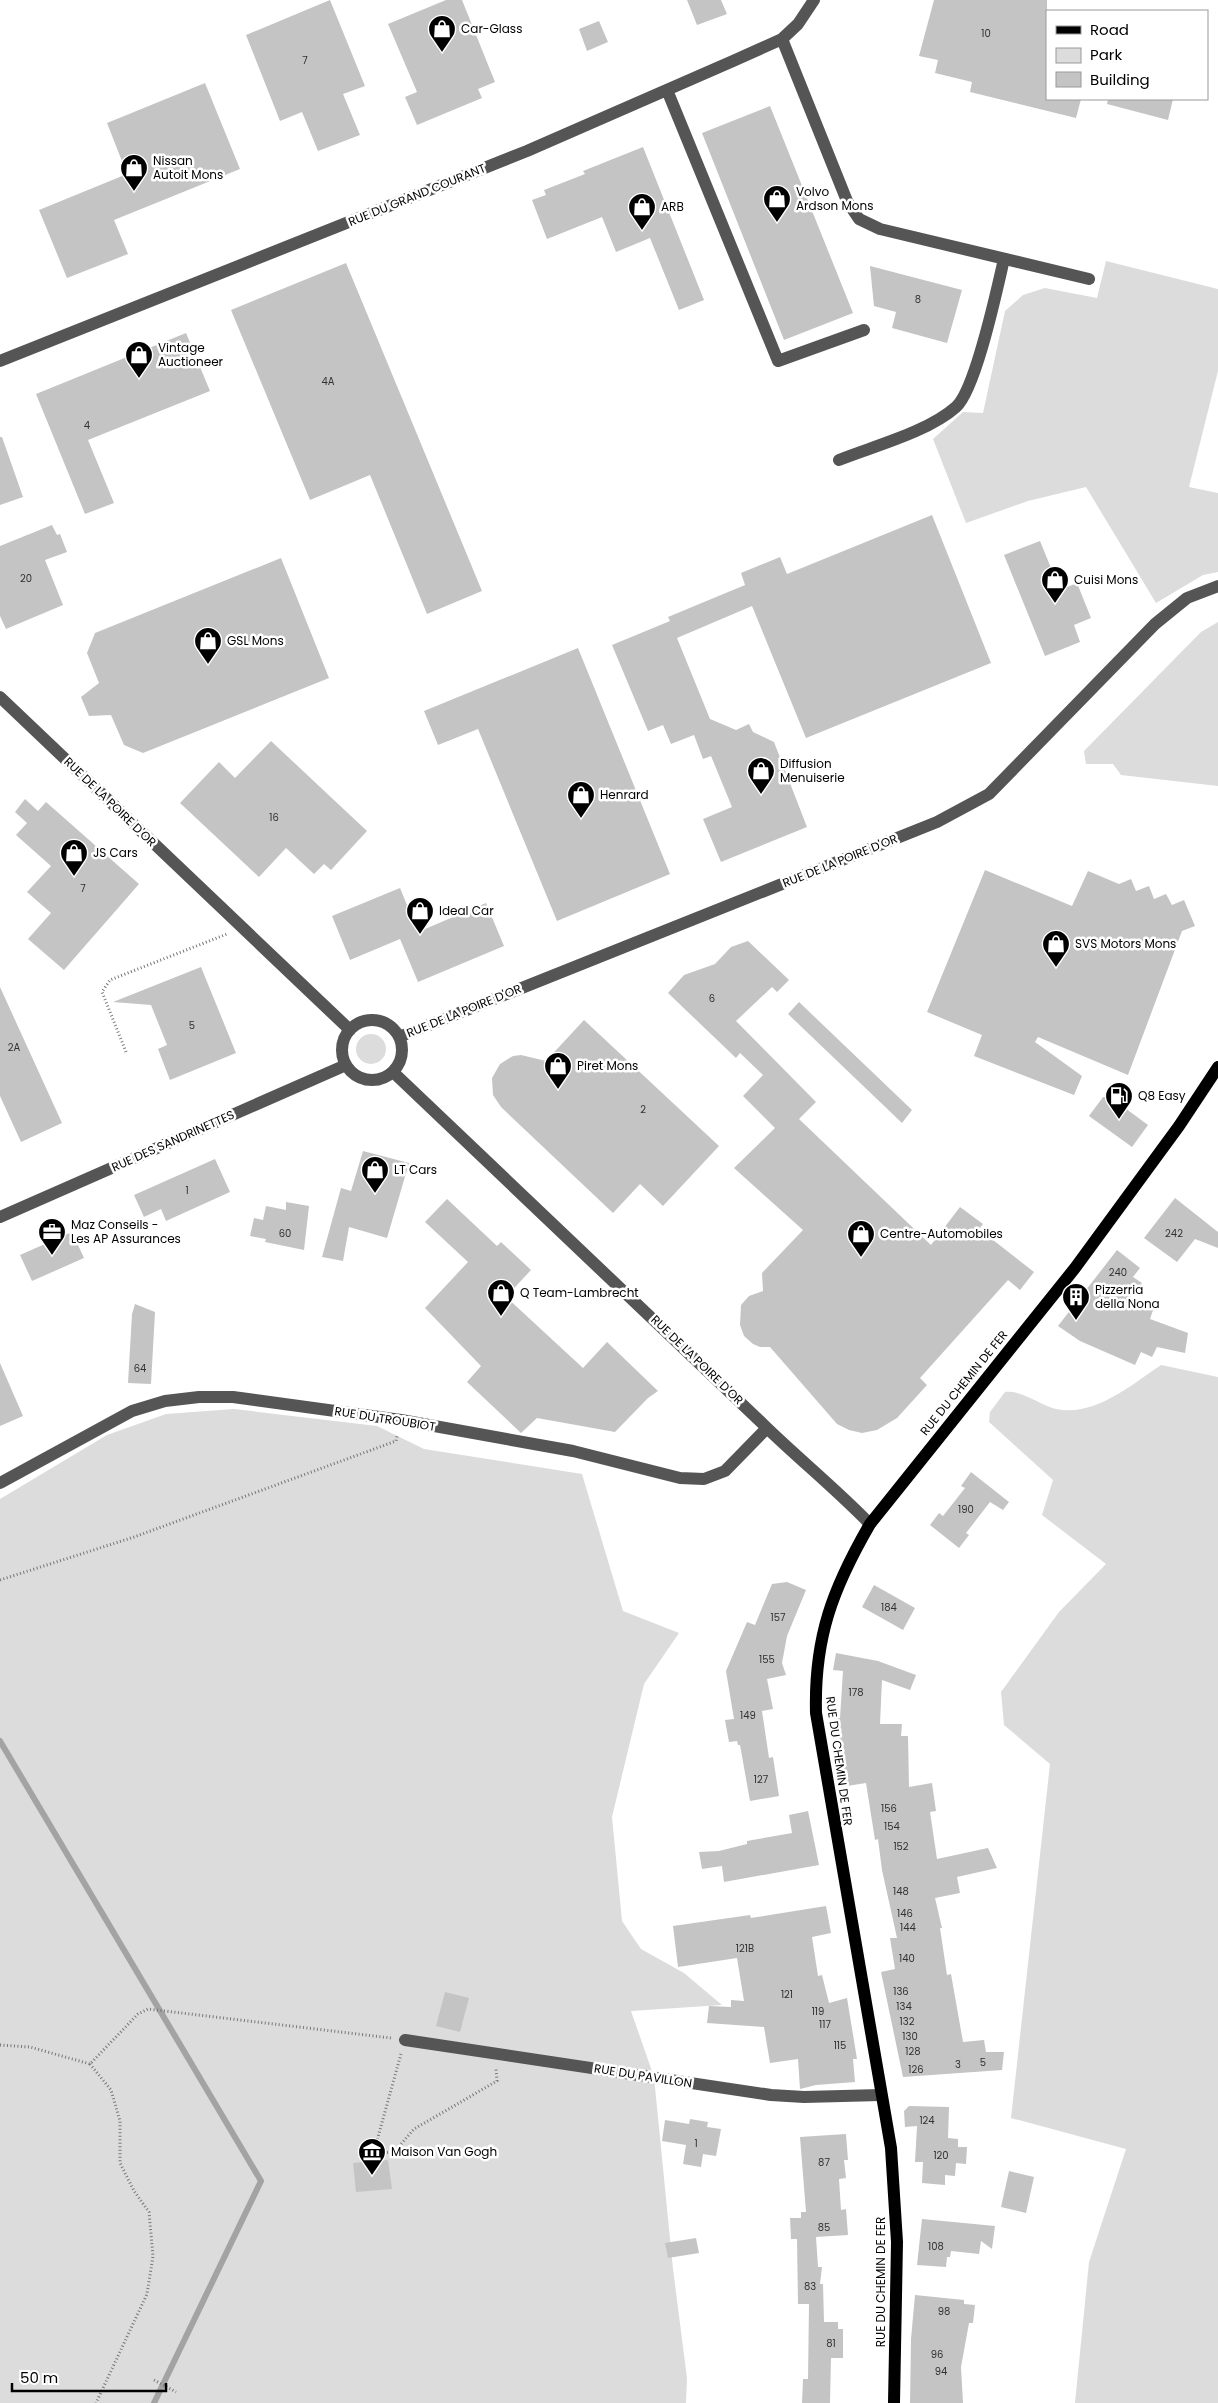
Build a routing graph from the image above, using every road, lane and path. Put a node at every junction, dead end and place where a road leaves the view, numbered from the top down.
1 (814, 0) edge
2 (782, 39) junction
3 (667, 90) junction
4 (1004, 259) junction
5 (1089, 279) dead end
6 (864, 330) dead end
7 (0, 361) edge
8 (839, 460) dead end
9 (1218, 586) edge
10 (0, 697) edge
11 (242, 927) junction
12 (350, 1030) junction
13 (399, 1037) junction
14 (126, 1052) dead end
15 (346, 1066) junction
16 (1218, 1067) edge
17 (392, 1072) junction
18 (0, 1218) edge
19 (401, 1420) junction
20 (767, 1428) junction
21 (0, 1483) edge
22 (870, 1524) junction
23 (0, 1580) edge
24 (405, 2040) junction
25 (0, 2045) edge
26 (494, 2053) junction
27 (90, 2064) junction
28 (882, 2094) junction
29 (154, 2380) dead end
30 (176, 2392) dead end
31 (96, 2403) edge
32 (894, 2403) edge

1 - 2 street, RUE DU GRAND COURANT
2 - 3 street, RUE DU GRAND COURANT
2 - 4 street
3 - 6 street
3 - 7 street, RUE DU GRAND COURANT
4 - 5 street
4 - 8 street
9 - 13 street, RUE DE LA POIRE D'OR
10 - 11 street, RUE DE LA POIRE D'OR
11 - 12 street, RUE DE LA POIRE D'OR
11 - 14 path
12 - 13 street
12 - 15 street
13 - 17 street
15 - 17 street
15 - 18 street, RUE DES SANDRINETTES
16 - 22 main road, RUE DU CHEMIN DE FER
17 - 20 street, RUE DE LA POIRE D'OR
19 - 20 street, RUE DU TROUBIOT
19 - 21 street, RUE DU TROUBIOT
19 - 23 path
20 - 22 street, RUE DE LA POIRE D'OR
22 - 28 main road, RUE DU CHEMIN DE FER
24 - 26 street, RUE DU PAVILLON
24 - 26 path
24 - 27 path
25 - 27 path
26 - 28 street, RUE DU PAVILLON
27 - 31 path
28 - 32 main road, RUE DU CHEMIN DE FER
29 - 30 path

